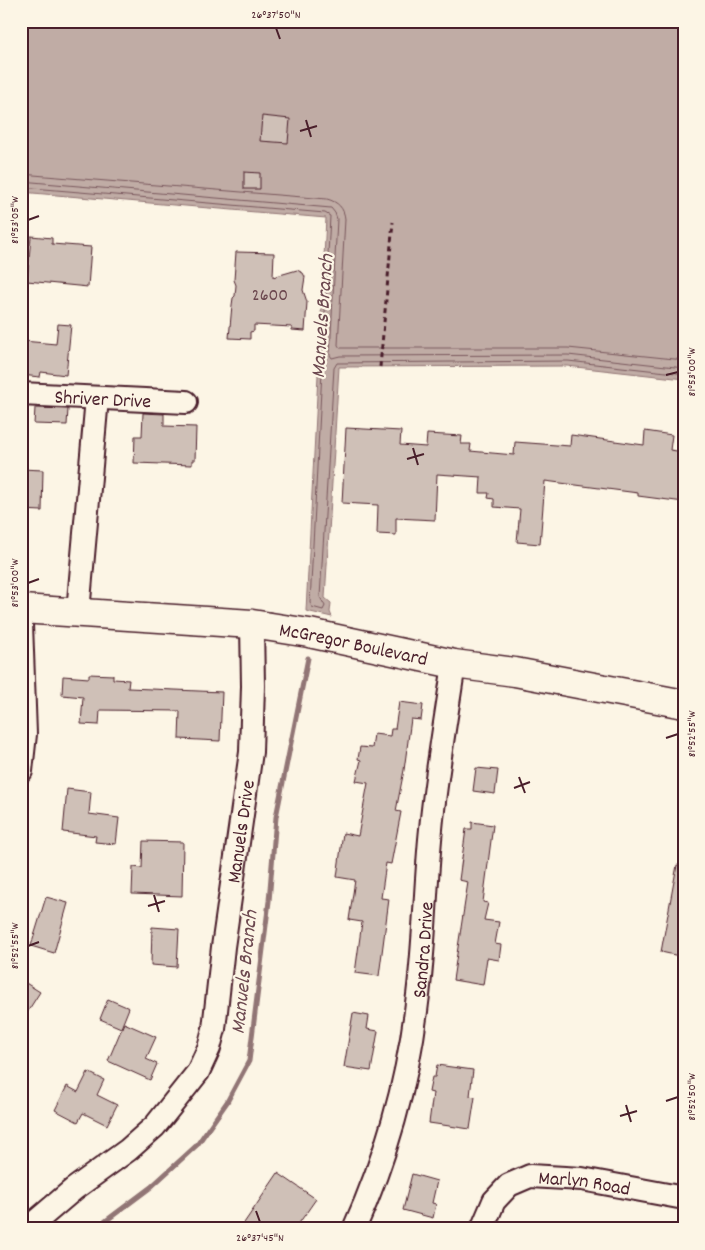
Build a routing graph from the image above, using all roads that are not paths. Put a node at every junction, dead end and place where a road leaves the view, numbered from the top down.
1 (21, 394) edge
2 (97, 398) junction
3 (186, 402) dead end
4 (21, 609) edge
5 (78, 612) junction
6 (21, 624) edge
7 (252, 624) junction
8 (454, 664) junction
9 (684, 704) edge
10 (21, 771) edge
11 (684, 1198) edge
12 (26, 1229) edge
13 (354, 1229) edge
14 (482, 1229) edge

1 - 2 street, Shriver Drive
2 - 3 street, Shriver Drive
2 - 5 street
4 - 5 main road, McGregor Boulevard
5 - 7 main road, McGregor Boulevard
6 - 10 street
7 - 8 main road, McGregor Boulevard
7 - 12 street, Manuels Drive
8 - 9 main road, McGregor Boulevard
8 - 13 street, Sandra Drive
11 - 14 street, Marlyn Road

